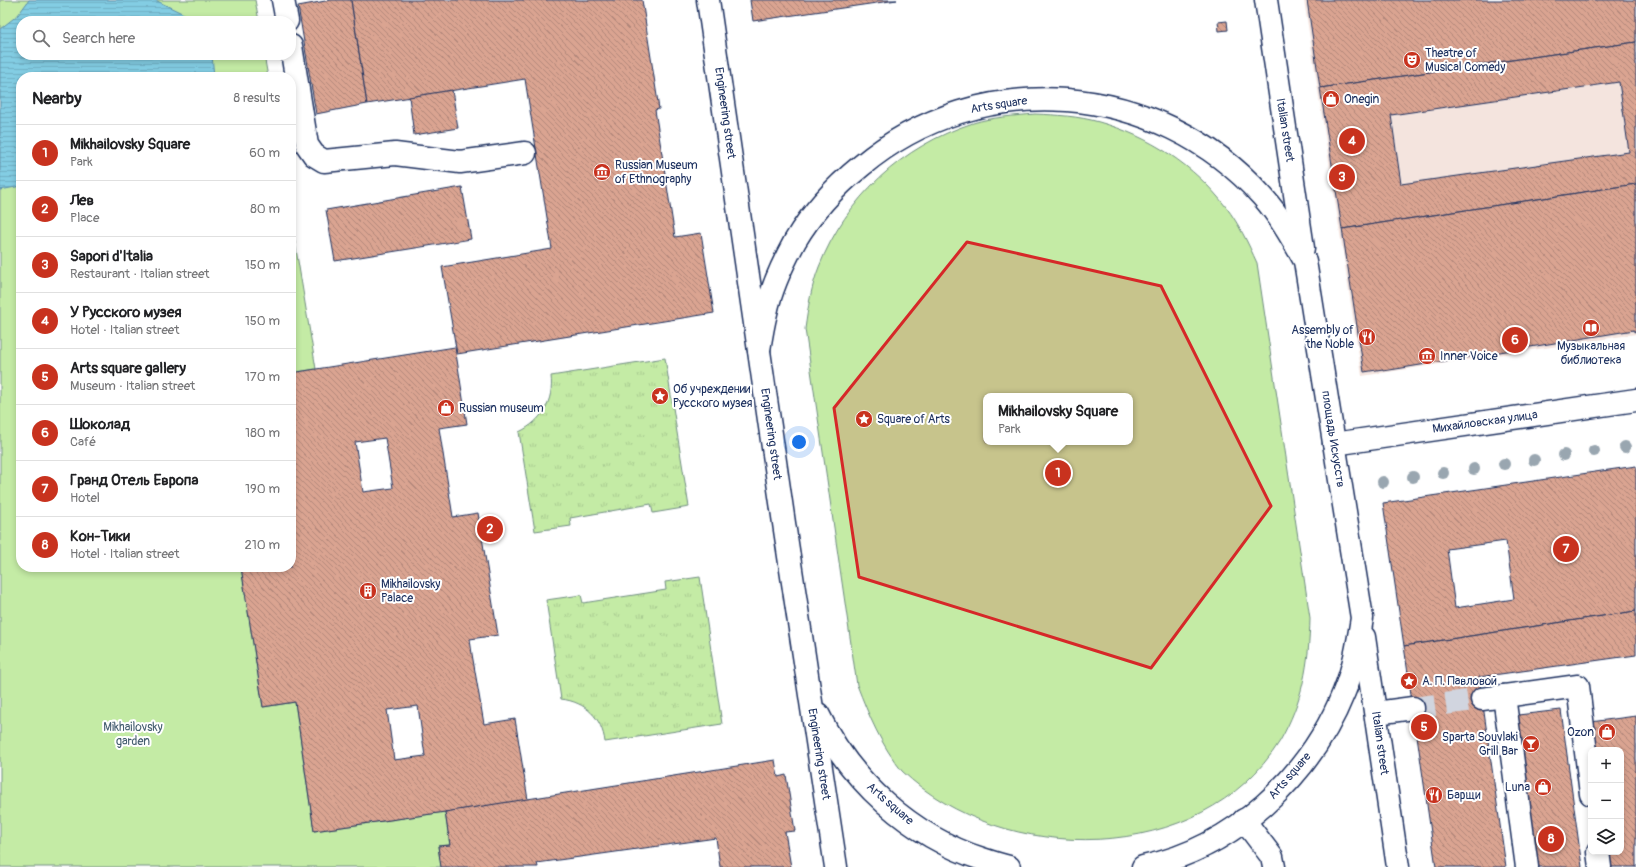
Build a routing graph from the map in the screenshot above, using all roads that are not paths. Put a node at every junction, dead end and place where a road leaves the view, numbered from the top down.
1 (283, 0) edge
2 (708, 0) edge
3 (1266, 0) edge
4 (286, 16) edge
5 (293, 60) edge
6 (295, 72) edge
7 (296, 77) edge
8 (525, 153) dead end
9 (1305, 261) junction
10 (759, 350) junction
11 (1636, 400) edge
12 (1334, 444) junction
13 (1362, 618) junction
14 (1504, 696) junction
15 (810, 697) junction
16 (1482, 699) tunnel mouth
17 (1413, 708) tunnel mouth
18 (1376, 713) junction
19 (1590, 783) edge
20 (1244, 820) junction
21 (1598, 855) edge
22 (836, 867) edge
23 (1009, 867) edge
24 (1143, 867) edge
25 (1274, 867) edge
26 (1398, 867) edge
27 (1527, 867) edge
28 (1600, 867) edge

1 - 4 street
2 - 10 street, Engineering street
3 - 9 street, Italian street
5 - 6 street
7 - 8 street
9 - 10 street, Arts square
9 - 12 street, площадь Искусств
10 - 15 street, Engineering street
11 - 12 street, Михайловская улица
12 - 13 street, площадь Искусств
13 - 18 street, Italian street
13 - 20 street, Arts square
14 - 16 street
14 - 19 street
14 - 27 street
15 - 22 street, Engineering street
15 - 23 street, Arts square
17 - 18 street
18 - 26 street, Italian street
20 - 24 street, Arts square
20 - 25 street
21 - 28 street

